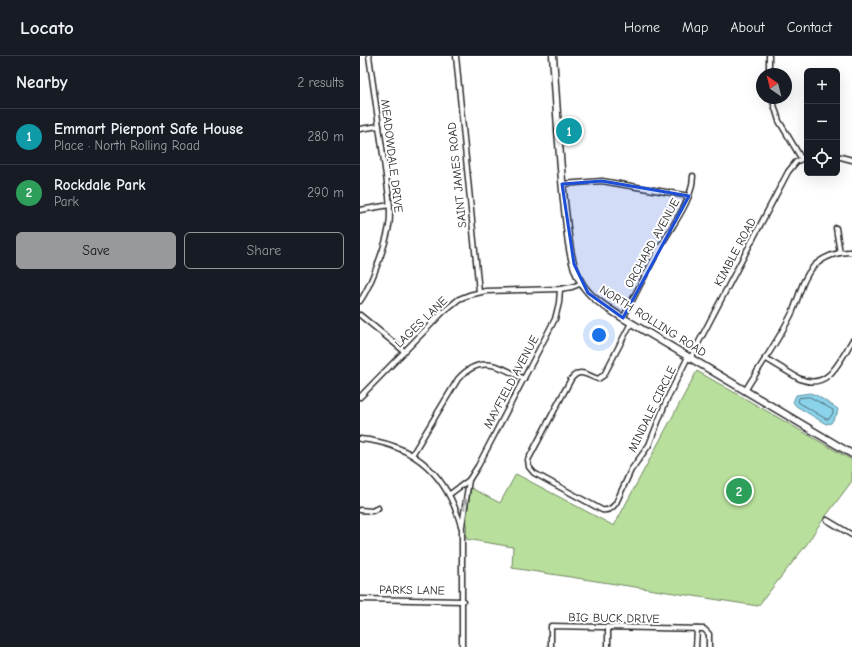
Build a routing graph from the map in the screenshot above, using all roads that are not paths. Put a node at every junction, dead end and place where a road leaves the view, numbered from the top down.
1 (369, 56) edge
2 (456, 56) edge
3 (553, 56) edge
4 (769, 56) edge
5 (769, 68) edge
6 (774, 104) edge
7 (379, 126) junction
8 (360, 129) edge
9 (804, 157) edge
10 (840, 157) edge
11 (801, 158) junction
12 (852, 160) edge
13 (693, 176) dead end
14 (562, 184) junction
15 (689, 196) junction
16 (390, 205) junction
17 (360, 210) edge
18 (836, 228) dead end
19 (852, 252) edge
20 (840, 253) junction
21 (582, 284) junction
22 (560, 289) junction
23 (479, 292) junction
24 (360, 301) edge
25 (360, 315) edge
26 (623, 318) junction
27 (631, 323) junction
28 (852, 341) edge
29 (404, 351) junction
30 (689, 358) junction
31 (765, 358) junction
32 (524, 379) junction
33 (745, 391) junction
34 (360, 397) edge
35 (360, 439) edge
36 (852, 454) edge
37 (412, 455) junction
38 (469, 480) junction
39 (450, 494) junction
40 (378, 508) dead end
41 (360, 510) edge
42 (827, 520) dead end
43 (462, 529) junction
44 (852, 535) edge
45 (360, 599) edge
46 (463, 601) junction
47 (608, 628) junction
48 (697, 629) junction
49 (462, 647) edge
50 (551, 647) edge
51 (608, 647) edge
52 (696, 647) edge
53 (709, 647) edge

1 - 7 street, MEADOWDALE DRIVE
2 - 23 street, SAINT JAMES ROAD
3 - 14 main road, NORTH ROLLING ROAD
4 - 5 street
6 - 11 street
7 - 8 street
7 - 16 street, MEADOWDALE DRIVE
9 - 11 street
10 - 12 street
11 - 30 street, KIMBLE ROAD
13 - 15 street, ORCHARD AVENUE
14 - 15 street
14 - 21 main road, NORTH ROLLING ROAD
15 - 26 street, ORCHARD AVENUE
16 - 17 street
16 - 24 street, MEADOWDALE DRIVE
18 - 20 street
19 - 20 street
20 - 31 street
21 - 22 street, LAGES LANE
21 - 26 main road, NORTH ROLLING ROAD
22 - 23 street, LAGES LANE
22 - 32 street, MAYFIELD AVENUE
23 - 29 street, LAGES LANE
25 - 29 street
26 - 27 main road, NORTH ROLLING ROAD
27 - 30 main road, NORTH ROLLING ROAD
27 - 30 street, MINDALE CIRCLE
28 - 31 street
29 - 34 street, LAGES LANE
30 - 33 main road, NORTH ROLLING ROAD
31 - 33 street
32 - 37 street
32 - 38 street, MAYFIELD AVENUE
33 - 36 main road, NORTH ROLLING ROAD
35 - 37 street
37 - 39 street
38 - 39 street, MAYFIELD AVENUE
43 -> 38 street, MAYFIELD AVENUE
39 - 43 street, MAYFIELD AVENUE
40 - 41 street
42 - 44 street
43 - 46 street, MAYFIELD AVENUE
45 - 46 street, PARKS LANE
46 - 49 street, MAYFIELD AVENUE
47 - 48 street, BIG BUCK DRIVE
47 - 50 street, BIG BUCK DRIVE
47 - 51 street
48 - 52 street
48 - 53 street

